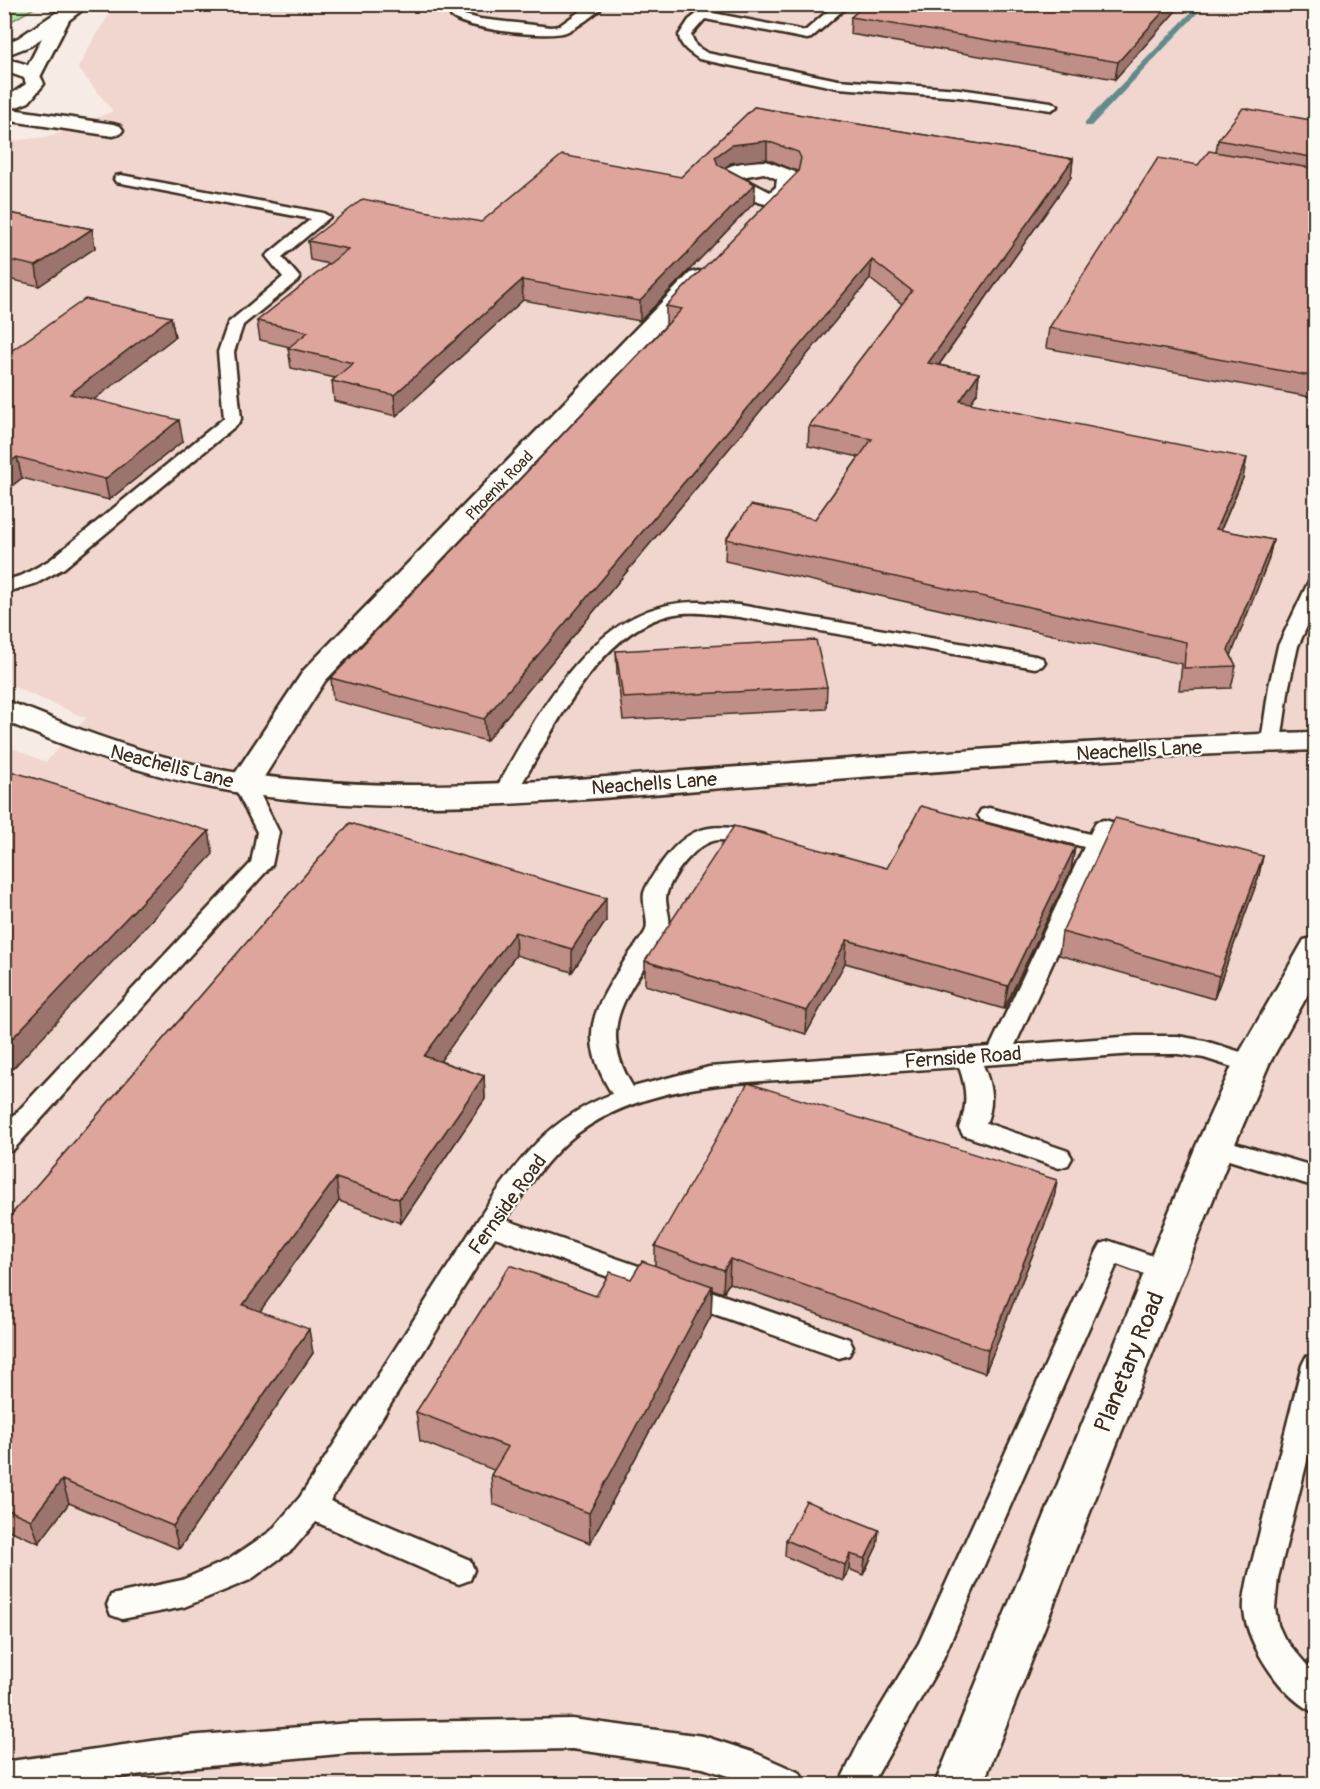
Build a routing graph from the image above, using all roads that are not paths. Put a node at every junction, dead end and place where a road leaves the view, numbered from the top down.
1 (82, 4) edge
2 (461, 4) edge
3 (599, 4) edge
4 (718, 4) edge
5 (844, 4) edge
6 (703, 15) junction
7 (63, 18) junction
8 (807, 35) junction
9 (793, 46) dead end
10 (4, 51) edge
11 (4, 65) edge
12 (31, 83) junction
13 (4, 106) edge
14 (1051, 106) dead end
15 (4, 114) edge
16 (121, 178) dead end
17 (715, 260) edge
18 (1316, 585) edge
19 (4, 587) edge
20 (1035, 662) dead end
21 (4, 710) edge
22 (1316, 741) edge
23 (1271, 742) junction
24 (244, 784) junction
25 (504, 794) junction
26 (989, 815) dead end
27 (1160, 842) edge
28 (1096, 843) junction
29 (778, 846) edge
30 (1316, 948) edge
31 (998, 1055) junction
32 (967, 1057) junction
33 (1251, 1064) junction
34 (627, 1098) junction
35 (4, 1143) edge
36 (1215, 1146) junction
37 (1059, 1158) dead end
38 (1316, 1177) edge
39 (489, 1225) junction
40 (1166, 1271) junction
41 (839, 1347) dead end
42 (1316, 1365) edge
43 (311, 1506) junction
44 (459, 1570) dead end
45 (122, 1605) dead end
46 (1316, 1698) edge
47 (4, 1778) edge
48 (856, 1784) edge
49 (788, 1785) edge
50 (958, 1785) edge

1 - 7 street
2 - 3 lane
4 - 6 lane
5 - 8 lane
6 - 8 lane
6 - 14 lane
7 - 10 street
7 - 12 street
8 - 9 lane
11 - 12 street
12 - 13 street
12 - 15 street
16 - 19 lane
17 - 24 street, Phoenix Road
18 - 23 lane
20 - 25 lane
21 - 24 street, Neachells Lane
22 - 23 street, Neachells Lane
23 - 25 street, Neachells Lane
24 - 25 street, Neachells Lane
24 - 35 lane
26 - 28 lane
27 - 28 lane
28 - 31 lane
29 - 34 lane
30 - 33 street, Planetary Road
31 - 32 lane, Fernside Road
31 - 33 lane, Fernside Road
32 - 34 lane, Fernside Road
32 - 37 lane
33 - 36 street, Planetary Road
34 - 39 lane, Fernside Road
36 - 38 lane
36 - 40 street, Planetary Road
39 - 41 lane
39 - 43 lane, Fernside Road
40 - 48 lane
40 - 50 street, Planetary Road
42 - 46 lane
43 - 44 lane
43 - 45 lane, Fernside Road
47 - 49 lane

